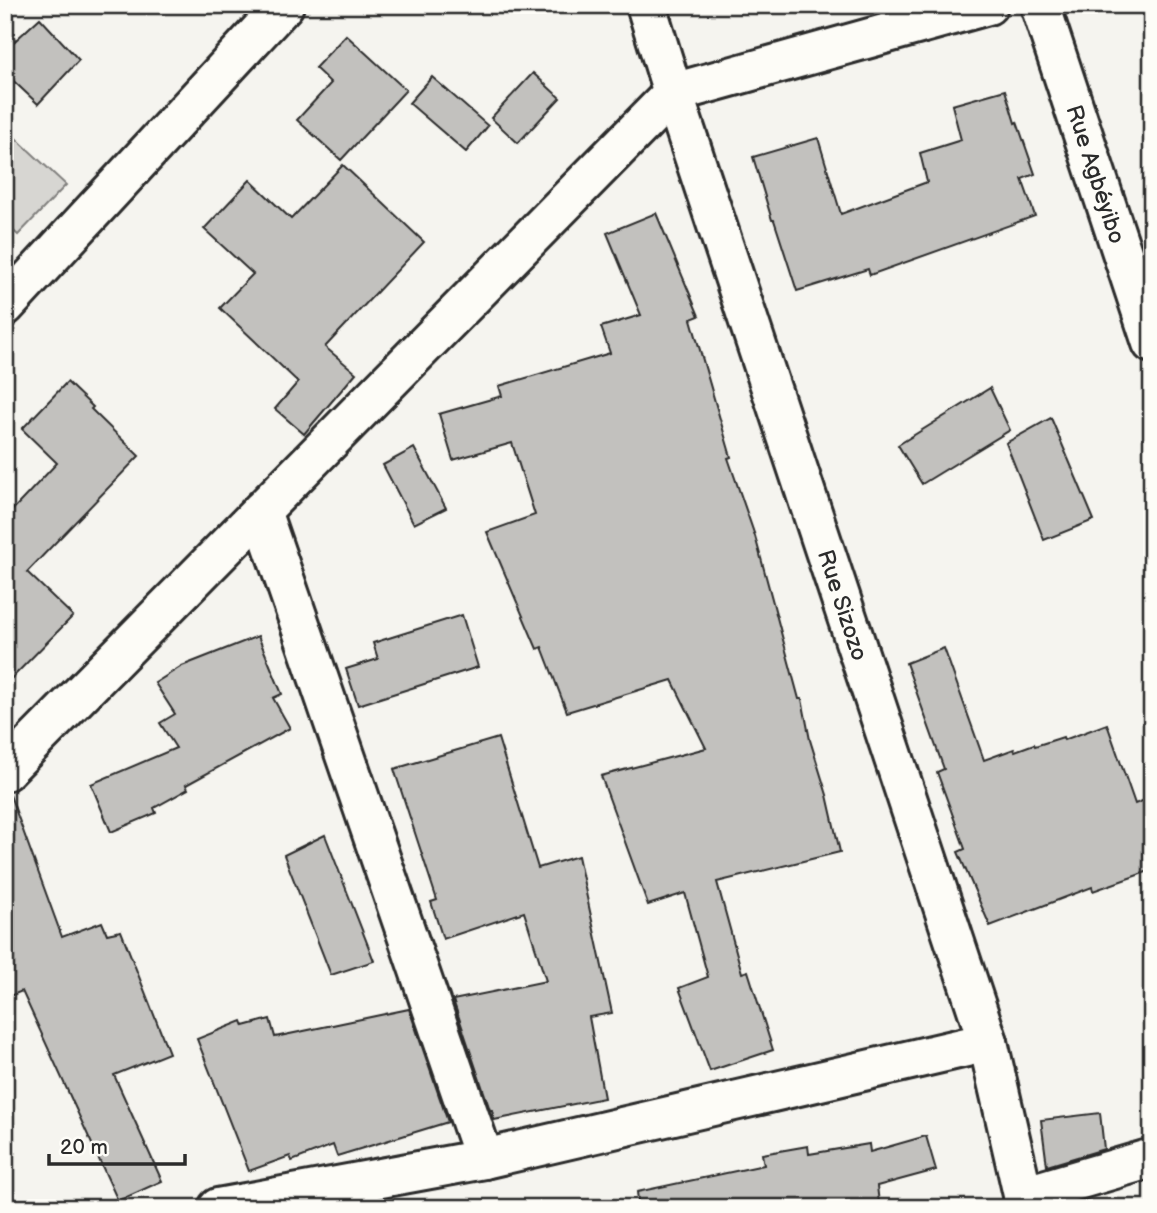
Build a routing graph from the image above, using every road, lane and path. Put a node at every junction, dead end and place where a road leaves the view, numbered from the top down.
1 (284, 5) edge
2 (646, 5) edge
3 (988, 5) edge
4 (1040, 5) edge
5 (673, 93) junction
6 (5, 306) edge
7 (1152, 343) edge
8 (261, 511) junction
9 (5, 771) edge
10 (988, 1042) junction
11 (1152, 1157) edge
12 (484, 1160) junction
13 (1025, 1202) edge
14 (218, 1208) edge

1 - 6 street
2 - 5 street, Rue Sizozo
3 - 5 street
4 - 7 street, Rue Agbéyibo
5 - 8 street
5 - 10 street, Rue Sizozo
8 - 9 street
8 - 12 street
10 - 12 street
10 - 13 street, Rue Sizozo
11 - 13 street
12 - 14 street

